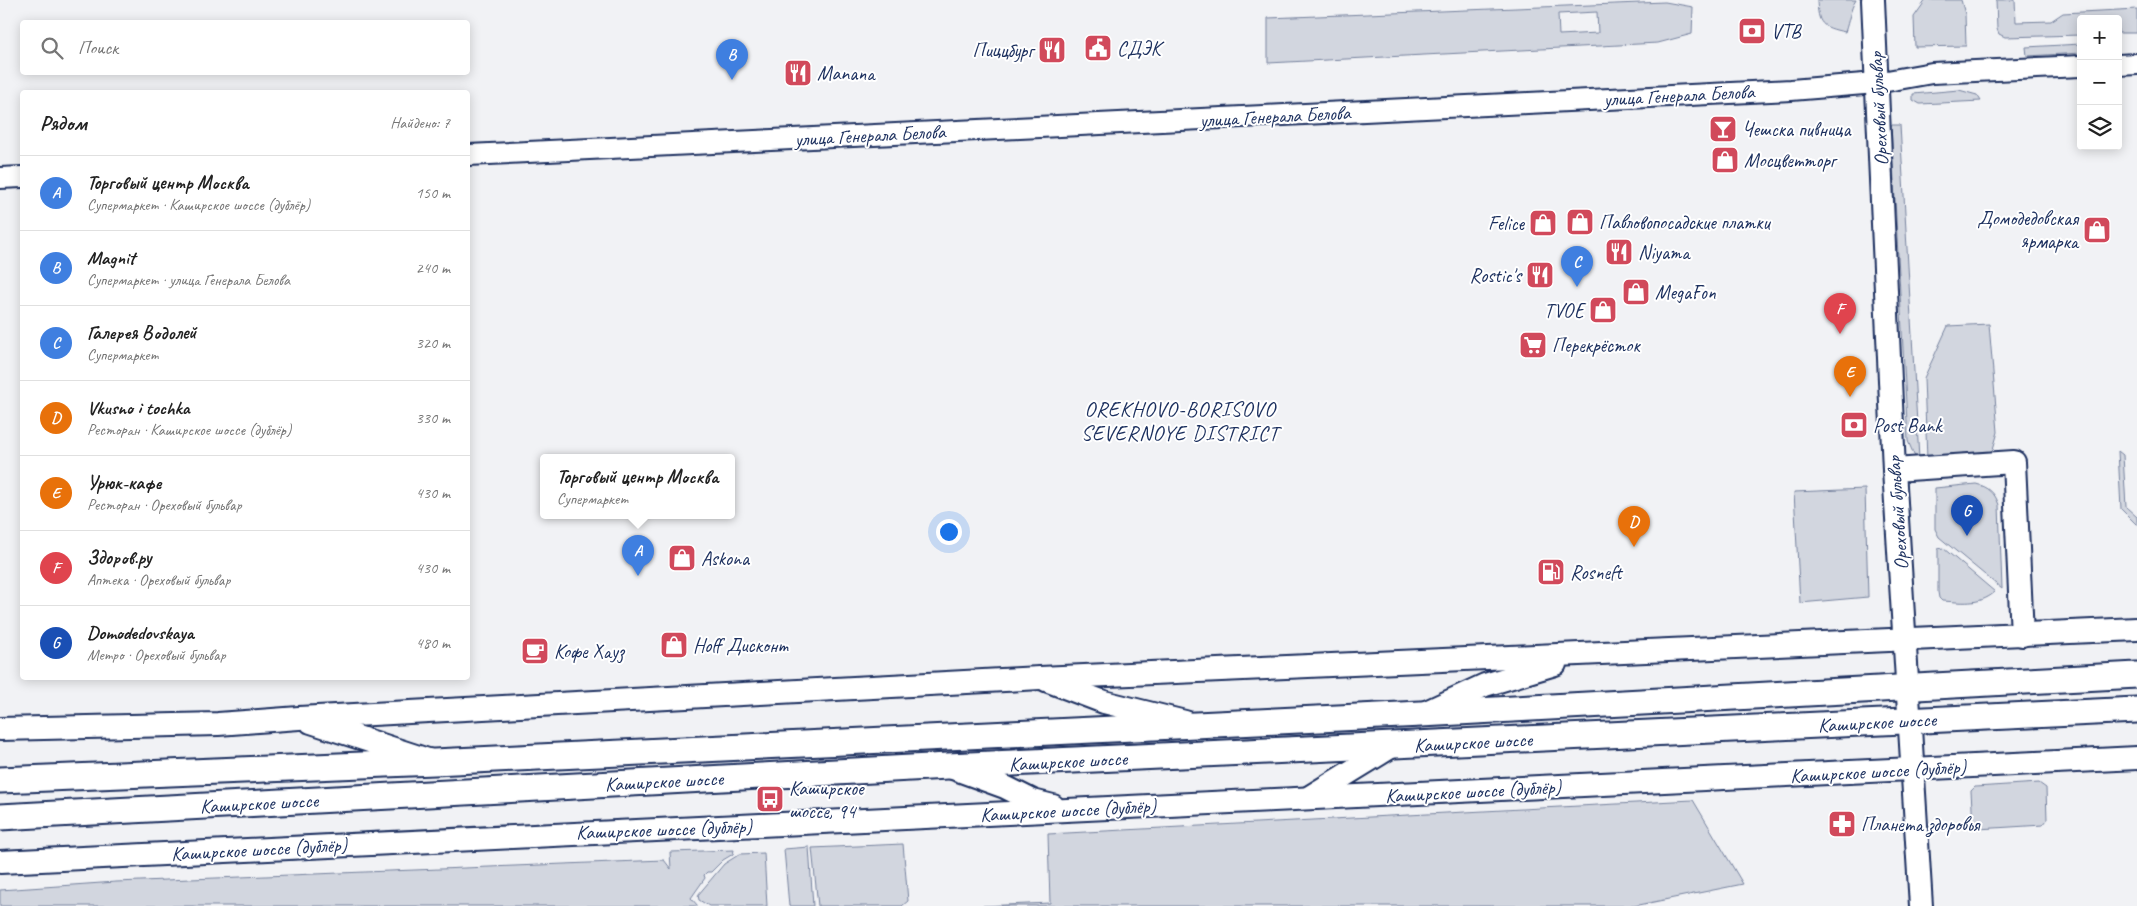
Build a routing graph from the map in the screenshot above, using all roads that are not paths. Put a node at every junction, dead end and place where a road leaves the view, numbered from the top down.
1 (1873, 0) edge
2 (2137, 64) edge
3 (2122, 65) edge
4 (2077, 66) edge
5 (1876, 83) junction
6 (470, 155) edge
7 (20, 177) edge
8 (0, 178) edge
9 (1894, 470) junction
10 (2137, 629) edge
11 (2022, 634) junction
12 (1905, 641) junction
13 (1592, 654) junction
14 (2137, 675) edge
15 (1040, 678) junction
16 (1907, 687) junction
17 (2137, 710) edge
18 (1422, 714) junction
19 (299, 718) junction
20 (1910, 721) junction
21 (1195, 724) junction
22 (0, 729) edge
23 (1394, 745) junction
24 (2137, 758) edge
25 (434, 762) junction
26 (948, 766) junction
27 (1912, 770) junction
28 (0, 780) edge
29 (1308, 798) junction
30 (1066, 810) junction
31 (0, 817) edge
32 (0, 862) edge
33 (1920, 906) edge

1 - 5 main road, Ореховый бульвар
2 - 3 street
4 - 5 street, улица Генерала Белова
5 - 6 street, улица Генерала Белова
5 - 9 main road, Ореховый бульвар
7 - 8 street
9 - 11 main road
9 - 12 main road, Ореховый бульвар
10 - 11 main road
11 - 12 main road
12 - 13 main road
12 - 16 main road, Ореховый бульвар
13 - 15 main road
13 - 18 main road
14 - 16 main road, Каширское шоссе
15 - 19 main road
15 - 21 main road
16 - 18 main road, Каширское шоссе
16 - 20 main road, Ореховый бульвар
17 - 20 main road, Каширское шоссе
18 - 21 main road, Каширское шоссе
19 - 22 main road
19 - 25 main road
20 - 23 main road, Каширское шоссе
20 - 27 main road, Ореховый бульвар
21 - 25 main road, Каширское шоссе
23 - 26 main road, Каширское шоссе
23 - 29 main road
24 - 27 main road, Каширское шоссе (дублёр)
25 - 28 main road, Каширское шоссе
26 - 30 main road
26 - 31 main road, Каширское шоссе
27 - 29 main road, Каширское шоссе (дублёр)
27 - 33 main road, Ореховый бульвар
29 - 30 main road, Каширское шоссе (дублёр)
30 - 32 main road, Каширское шоссе (дублёр)

